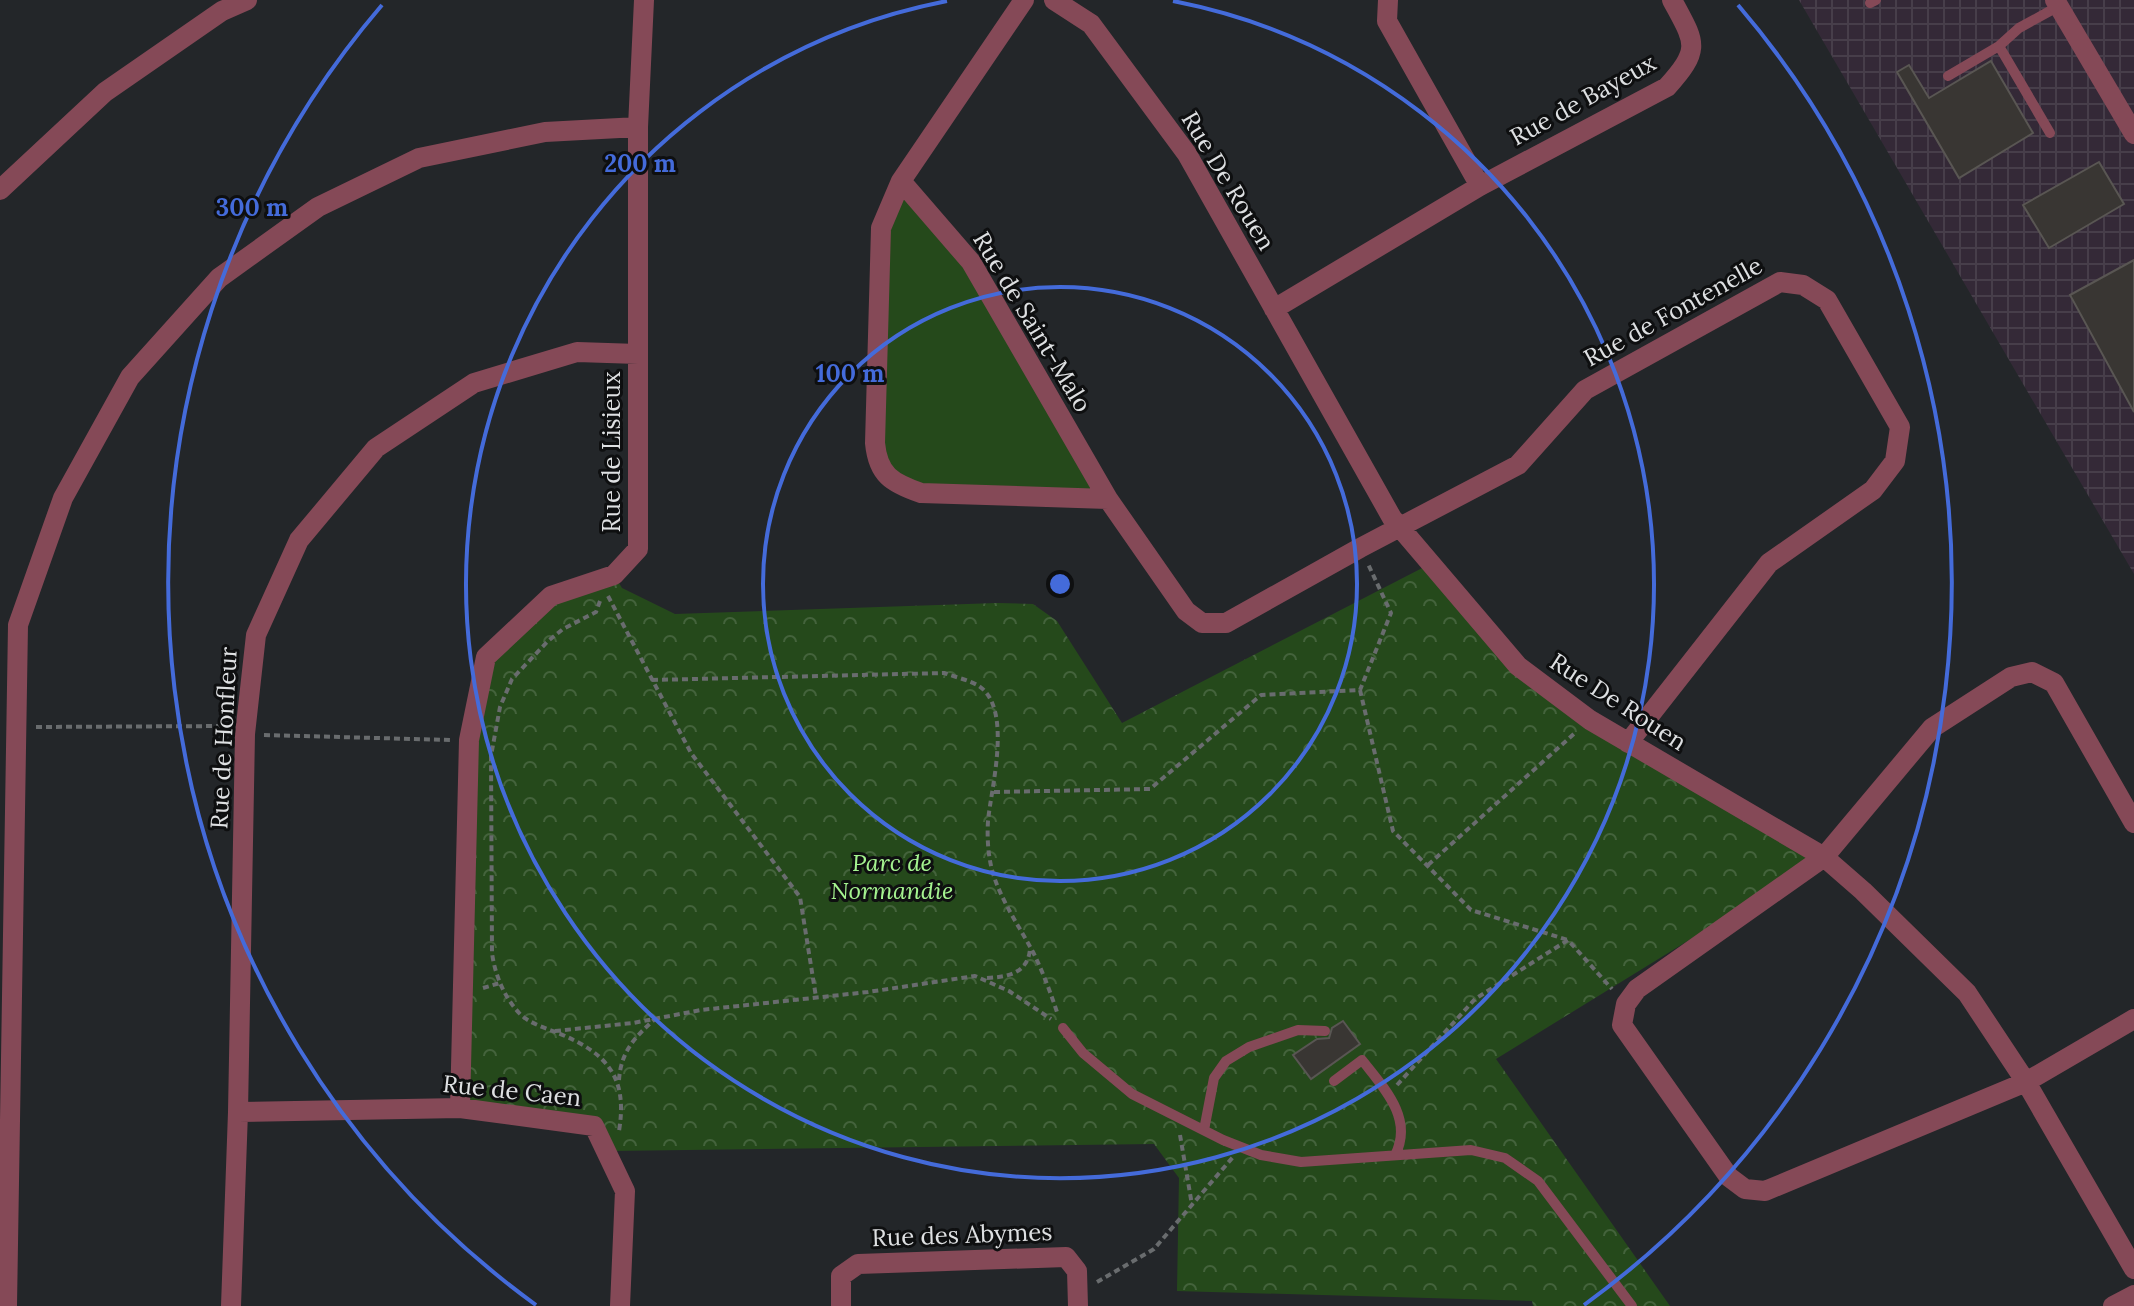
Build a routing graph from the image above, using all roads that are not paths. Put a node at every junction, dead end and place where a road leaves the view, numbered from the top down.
1 (247, 0) edge
2 (644, 0) edge
3 (1024, 0) edge
4 (1054, 0) edge
5 (1388, 0) edge
6 (1672, 0) edge
7 (2057, 3) edge
8 (1999, 46) junction
9 (1948, 76) dead end
10 (638, 127) junction
11 (2050, 133) dead end
12 (2134, 134) edge
13 (901, 181) junction
14 (1480, 186) junction
15 (0, 190) edge
16 (1274, 309) junction
17 (638, 354) junction
18 (1108, 499) junction
19 (1399, 527) junction
20 (9, 623) edge
21 (1628, 743) junction
22 (2134, 823) edge
23 (1824, 857) junction
24 (2134, 1019) edge
25 (1063, 1028) road end
26 (1325, 1031) dead end
27 (1334, 1081) dead end
28 (2026, 1082) junction
29 (460, 1108) junction
30 (238, 1112) junction
31 (1204, 1130) junction
32 (1395, 1155) junction
33 (2134, 1269) edge
34 (2134, 1295) edge
35 (1078, 1300) edge
36 (7, 1306) edge
37 (231, 1306) edge
38 (620, 1306) edge
39 (841, 1306) edge
40 (1632, 1306) edge
41 (2113, 1306) edge

1 - 15 street
2 - 10 street, Rue de Lisieux
3 - 13 street
4 - 16 street, Rue De Rouen
5 - 14 street
6 - 14 street, Rue de Bayeux
7 - 8 lane
7 - 12 street
8 - 9 lane
8 - 11 lane
10 - 17 street, Rue de Lisieux
10 - 20 street
13 - 18 street, Rue de Saint-Malo
13 - 18 street
14 - 16 street, Rue de Bayeux
16 - 19 street, Rue De Rouen
17 - 29 street, Rue de Lisieux
17 - 30 street, Rue de Honfleur
18 - 19 street, Rue de Saint-Malo
19 - 21 street, Rue De Rouen
19 - 21 street, Rue de Fontenelle
20 - 36 street
21 - 23 street, Rue De Rouen
22 - 23 street
23 - 28 street, Rue De Rouen
23 - 28 street
24 - 28 street
25 - 31 lane
26 - 31 lane
27 - 32 lane
28 - 33 street, Rue De Rouen
29 - 30 street, Rue de Caen
29 - 38 street, Rue de Caen
30 - 37 street, Rue de Honfleur
31 - 32 lane
32 - 40 lane
34 - 41 street
35 - 39 street, Rue des Abymes

